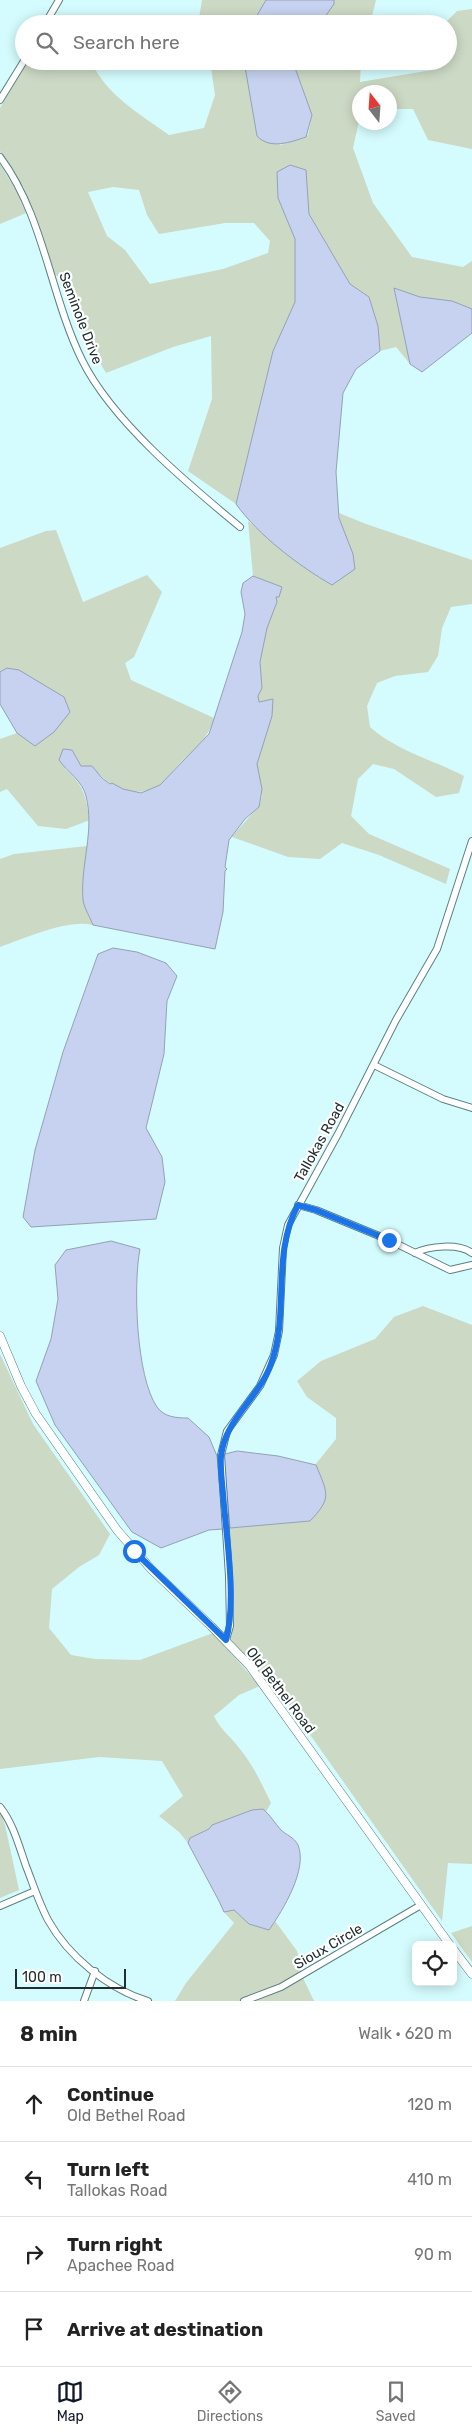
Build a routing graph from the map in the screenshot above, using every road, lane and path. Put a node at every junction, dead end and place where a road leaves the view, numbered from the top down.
1 (59, 0) edge
2 (50, 15) edge
3 (18, 70) edge
4 (0, 100) edge
5 (0, 158) edge
6 (240, 527) dead end
7 (472, 840) edge
8 (374, 1065) junction
9 (472, 1108) edge
10 (298, 1205) junction
11 (415, 1253) junction
12 (472, 1253) edge
13 (472, 1265) edge
14 (0, 1336) edge
15 (226, 1640) junction
16 (0, 1806) edge
17 (36, 1891) junction
18 (421, 1905) junction
19 (0, 1906) edge
20 (447, 1941) edge
21 (457, 1954) edge
22 (95, 1971) junction
23 (472, 1974) edge
24 (84, 2001) edge
25 (148, 2001) edge
26 (244, 2001) edge

1 - 2 street
3 - 4 street
5 - 6 street, Seminole Drive
7 - 8 street, Tallokas Road
8 - 9 street
8 - 10 street, Tallokas Road
10 - 11 street
10 - 15 street, Tallokas Road
11 - 12 street
11 - 13 street
14 - 15 street, Old Bethel Road
15 - 18 street, Old Bethel Road
16 - 17 street
17 - 19 street
17 - 22 street
18 - 20 street, Old Bethel Road
18 - 26 street, Sioux Circle
21 - 23 street
22 - 24 street
22 - 25 street

